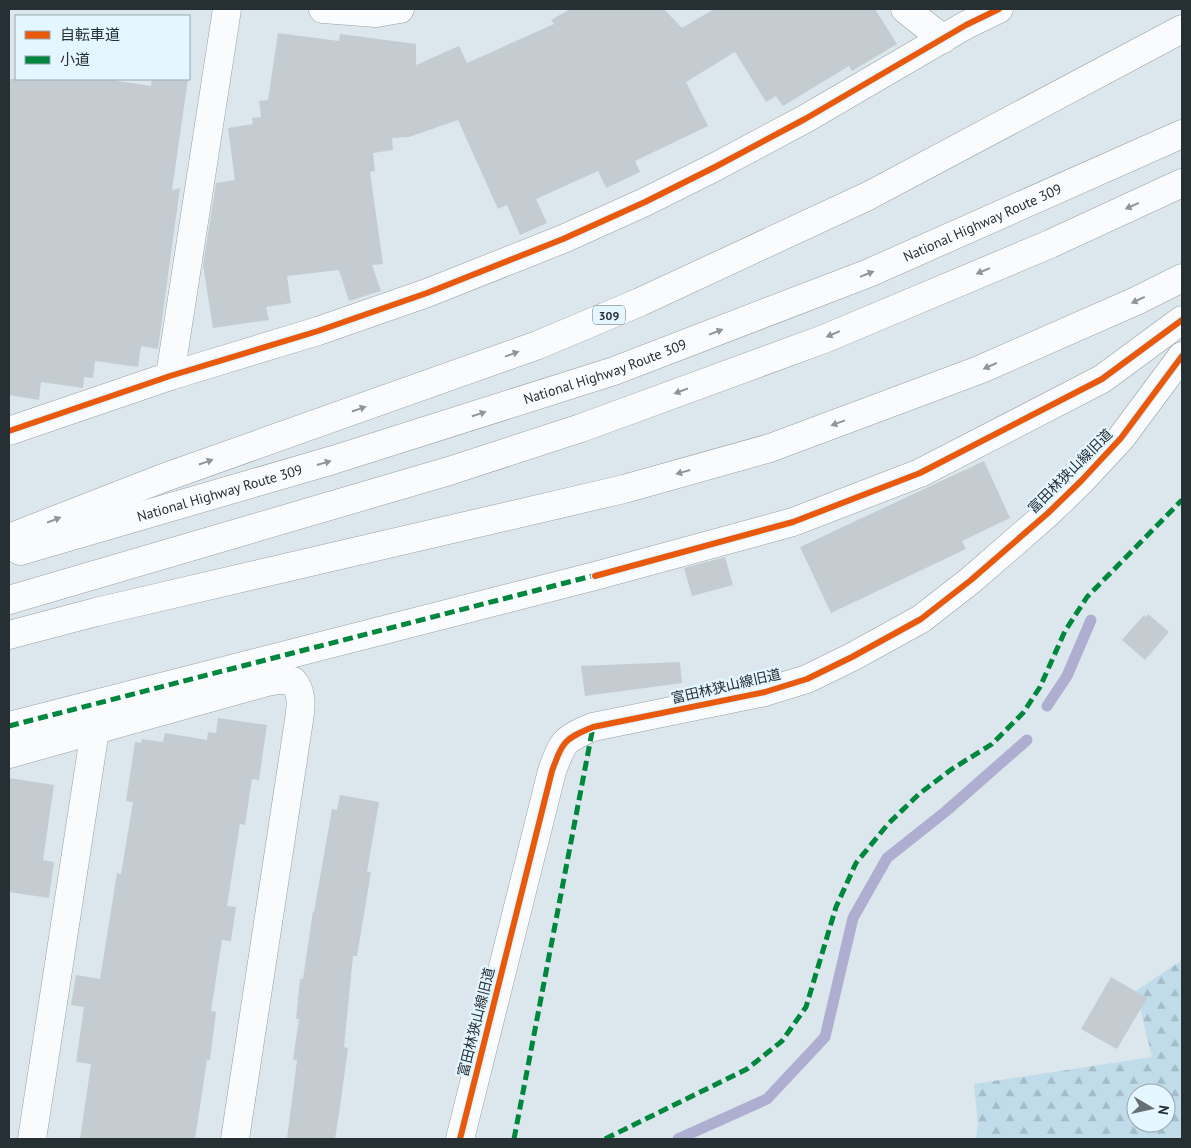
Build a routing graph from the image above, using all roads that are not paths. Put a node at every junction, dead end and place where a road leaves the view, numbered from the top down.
1 (227, 9) edge
2 (323, 9) edge
3 (400, 9) edge
4 (905, 9) edge
5 (1000, 9) edge
6 (1182, 29) edge
7 (943, 39) junction
8 (1182, 134) edge
9 (1179, 185) edge
10 (1182, 278) edge
11 (1182, 320) edge
12 (1182, 356) edge
13 (170, 376) junction
14 (9, 431) edge
15 (9, 538) edge
16 (9, 554) edge
17 (9, 600) edge
18 (9, 634) edge
19 (9, 726) edge
20 (95, 730) junction
21 (9, 754) edge
22 (32, 1139) edge
23 (235, 1139) edge
24 (460, 1139) edge

1 - 13 main road
2 - 3 main road
4 - 7 main road
5 - 7 main road
15 -> 6 main road, 309
7 - 13 main road
16 -> 8 main road, National Highway Route 309
9 -> 17 main road
10 -> 18 main road
11 - 19 main road
12 - 24 main road, 富田林狭山線旧道
13 - 14 main road
20 - 21 main road
20 - 22 main road
20 - 23 main road

